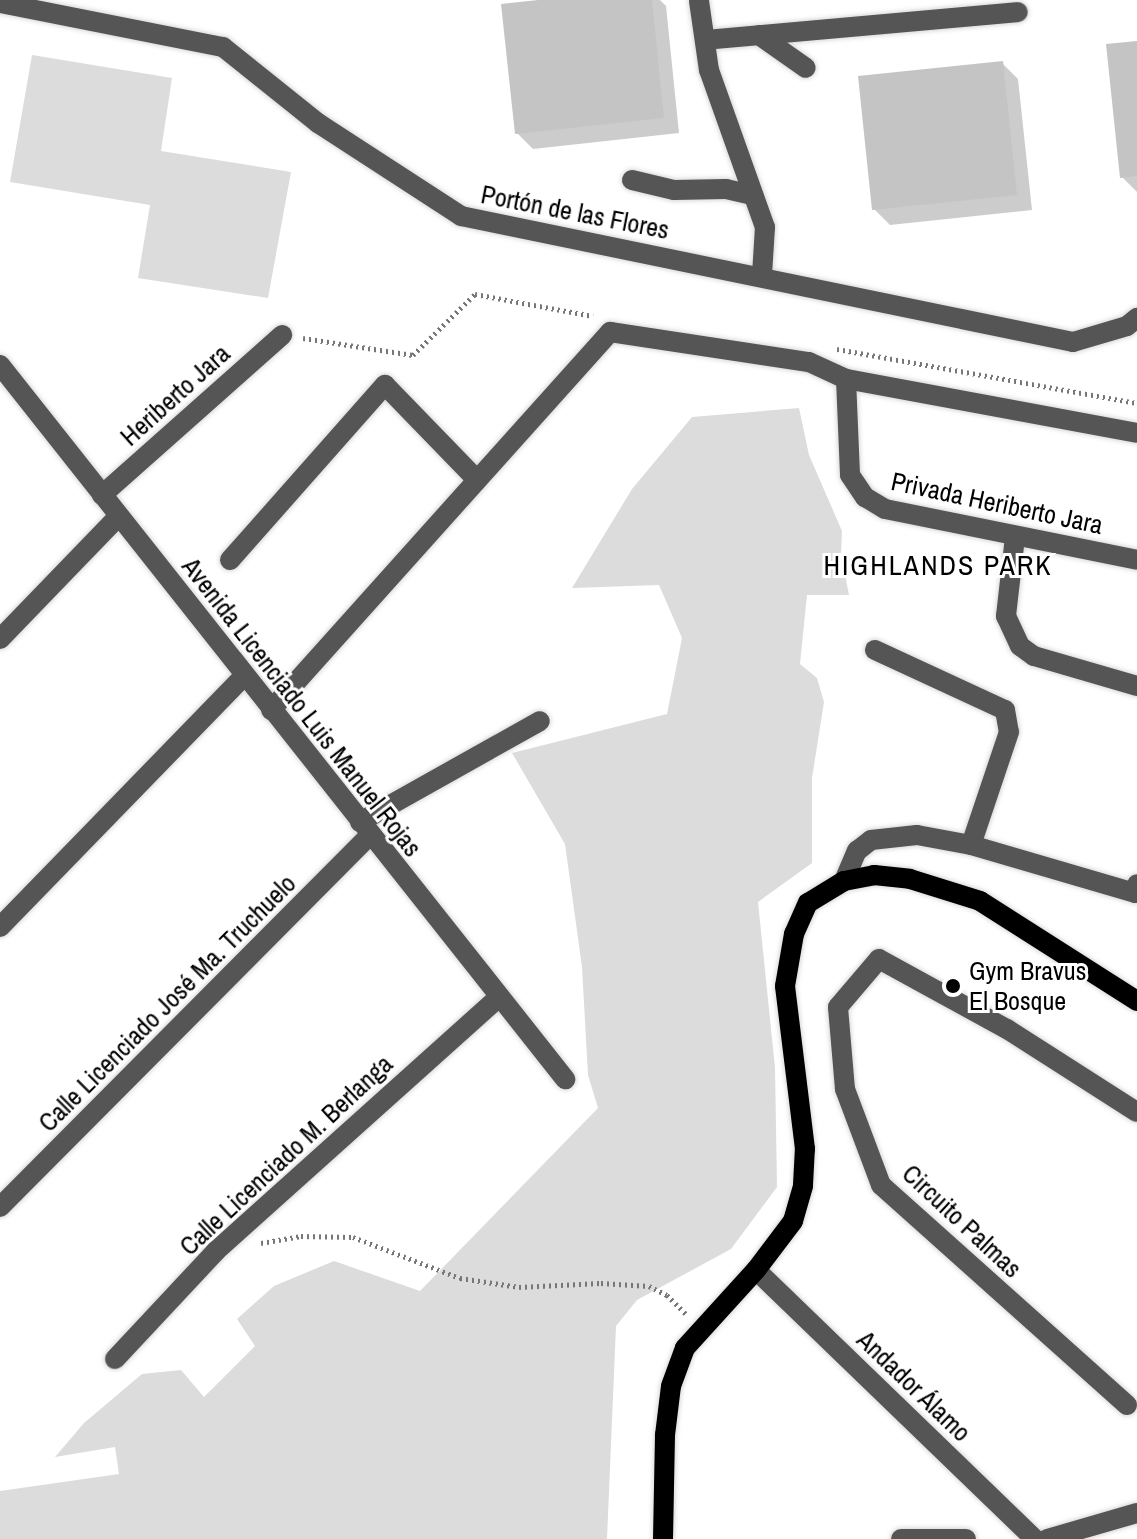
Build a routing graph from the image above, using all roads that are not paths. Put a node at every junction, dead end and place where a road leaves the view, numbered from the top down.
1 (699, 1) edge
2 (0, 3) edge
3 (1018, 12) dead end
4 (759, 35) junction
5 (705, 40) junction
6 (806, 68) dead end
7 (632, 180) dead end
8 (753, 195) junction
9 (762, 275) junction
10 (1137, 318) edge
11 (282, 335) dead end
12 (2, 369) edge
13 (846, 379) junction
14 (1137, 433) edge
15 (477, 480) junction
16 (102, 495) junction
17 (118, 517) junction
18 (1015, 537) junction
19 (230, 560) dead end
20 (1137, 560) edge
21 (0, 639) edge
22 (875, 650) dead end
23 (244, 676) junction
24 (1137, 686) edge
25 (271, 710) junction
26 (540, 721) dead end
27 (365, 829) junction
28 (971, 845) junction
29 (844, 881) junction
30 (1136, 890) edge
31 (0, 927) edge
32 (499, 997) junction
33 (1137, 1001) edge
34 (565, 1079) dead end
35 (1137, 1112) edge
36 (0, 1207) edge
37 (756, 1270) junction
38 (115, 1359) dead end
39 (1127, 1405) dead end
40 (1137, 1513) edge
41 (1082, 1533) edge
42 (663, 1539) edge
43 (901, 1539) edge
44 (966, 1539) edge
45 (1035, 1539) edge
46 (1047, 1539) edge

1 - 5 street
2 - 9 street, Portón de las Flores
3 - 4 street
4 - 5 street
4 - 6 street
5 - 8 street
7 - 8 street
8 - 9 street
9 - 10 street, Portón de las Flores
11 - 16 street, Heriberto Jara
12 - 16 street, Avenida Licenciado Luis Manuel Rojas
13 - 14 street
13 - 15 street
13 - 18 street, Privada Heriberto Jara
15 - 19 street
15 - 25 street
16 - 17 street, Avenida Licenciado Luis Manuel Rojas
17 - 21 street
17 - 23 street, Avenida Licenciado Luis Manuel Rojas
18 - 20 street, Privada Heriberto Jara
18 - 24 street
22 - 28 street
23 - 25 street, Avenida Licenciado Luis Manuel Rojas
23 - 31 street
25 - 27 street, Avenida Licenciado Luis Manuel Rojas
26 - 27 street, Calle Licenciado José Ma. Truchuelo
27 - 32 street, Avenida Licenciado Luis Manuel Rojas
27 - 36 street, Calle Licenciado José Ma. Truchuelo
28 - 29 street
28 - 30 street
29 - 33 main road
29 - 37 main road
32 - 34 street, Avenida Licenciado Luis Manuel Rojas
32 - 38 street, Calle Licenciado M. Berlanga
35 - 39 street, Circuito Palmas
37 - 42 main road
37 - 45 street, Andador Álamo
40 - 41 street
41 - 46 street
43 - 44 street

